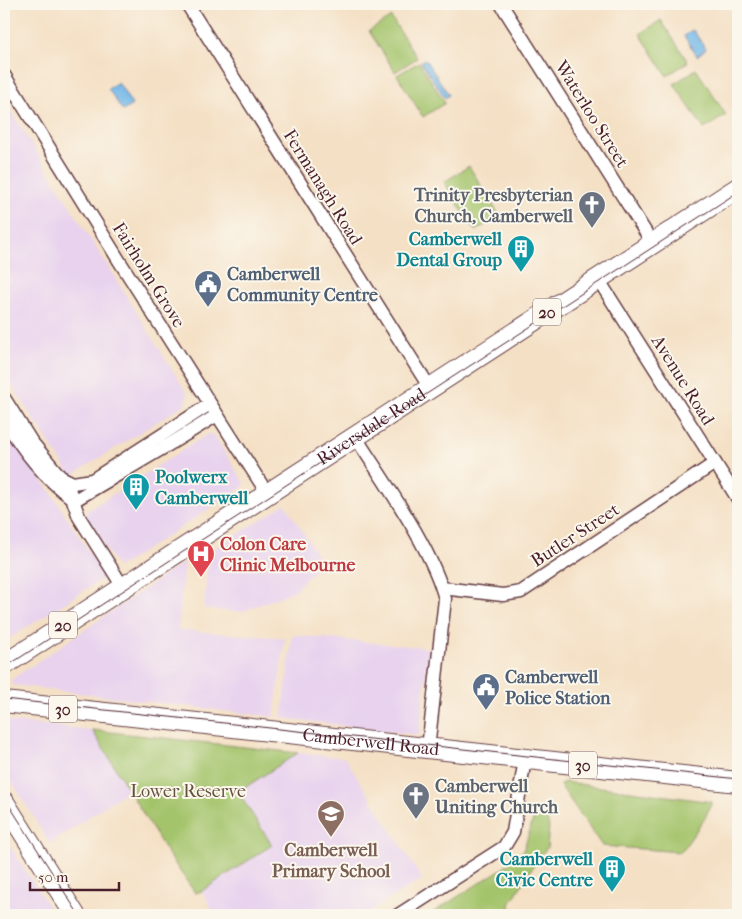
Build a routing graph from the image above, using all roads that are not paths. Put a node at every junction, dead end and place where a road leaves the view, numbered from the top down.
1 (188, 4) edge
2 (501, 4) edge
3 (4, 75) edge
4 (738, 188) edge
5 (653, 244) junction
6 (598, 279) junction
7 (430, 388) junction
8 (4, 398) edge
9 (210, 404) junction
10 (217, 415) junction
11 (10, 422) edge
12 (355, 436) junction
13 (142, 454) junction
14 (129, 461) junction
15 (715, 463) junction
16 (45, 467) junction
17 (62, 478) junction
18 (267, 493) junction
19 (738, 499) edge
20 (75, 500) junction
21 (122, 587) junction
22 (442, 588) junction
23 (4, 665) edge
24 (4, 702) edge
25 (428, 748) junction
26 (525, 759) junction
27 (738, 782) edge
28 (4, 802) edge
29 (76, 915) edge
30 (398, 915) edge

1 - 7 street, Fermanagh Road
2 - 5 street, Waterloo Street
3 - 9 street, Fairholm Grove
4 - 5 main road, Riversdale Road / 20
5 - 6 main road, Riversdale Road / 20
6 - 7 main road, Riversdale Road / 20
6 - 15 street, Avenue Road
7 - 12 main road, Riversdale Road / 20
8 - 11 street
9 - 10 street, Fairholm Grove
9 - 13 street
10 - 13 street
10 - 18 street, Fairholm Grove
11 - 16 street
12 - 18 main road, Riversdale Road / 20
12 - 22 street
13 - 14 street
14 - 17 street
14 - 20 street
15 - 19 street, Avenue Road
15 - 22 street, Butler Street
16 - 17 street
16 - 20 street
17 - 20 street
18 - 21 main road, Riversdale Road / 20
20 - 21 street
21 - 23 main road, Riversdale Road / 20
22 - 25 street
24 - 25 main road, Camberwell Road / 30
25 - 26 main road, Camberwell Road / 30
26 - 27 main road, Camberwell Road / 30
26 - 30 street
28 - 29 main road

